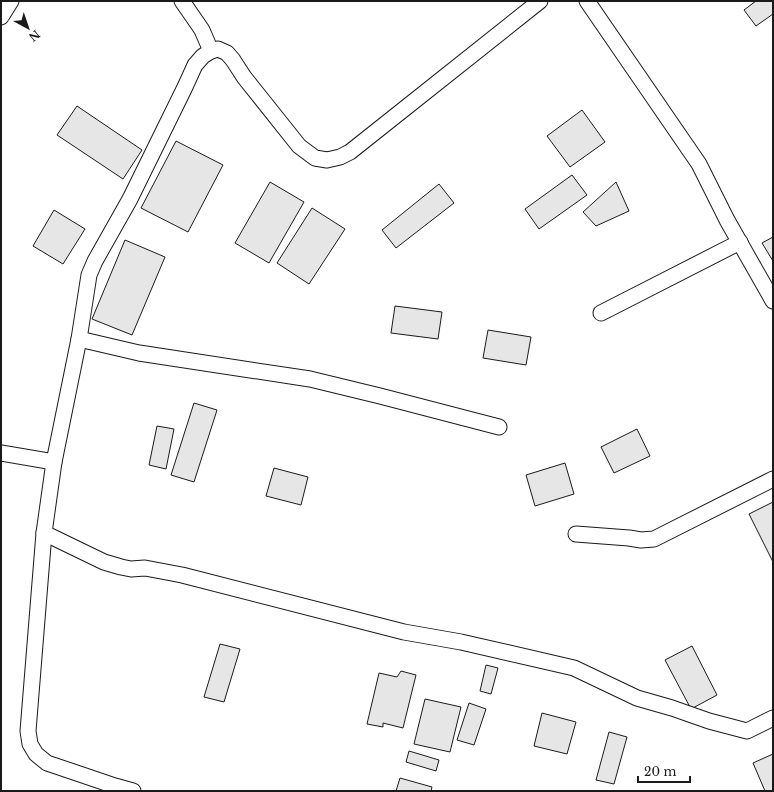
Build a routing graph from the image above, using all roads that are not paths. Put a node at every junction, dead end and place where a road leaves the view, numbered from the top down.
1 (11, 1) edge
2 (182, 1) edge
3 (540, 1) edge
4 (587, 1) edge
5 (1, 17) edge
6 (211, 50) junction
7 (740, 242) junction
8 (773, 301) edge
9 (601, 313) dead end
10 (79, 339) junction
11 (499, 426) dead end
12 (1, 453) edge
13 (54, 462) junction
14 (773, 479) edge
15 (44, 533) junction
16 (576, 534) dead end
17 (773, 718) edge
18 (133, 791) edge

1 - 5 street
2 - 6 street
3 - 6 street
4 - 7 street
6 - 10 street
7 - 8 street
7 - 9 street
10 - 11 street
10 - 13 street
12 - 13 street
13 - 15 street
14 - 16 street
15 - 17 street
15 - 18 street

